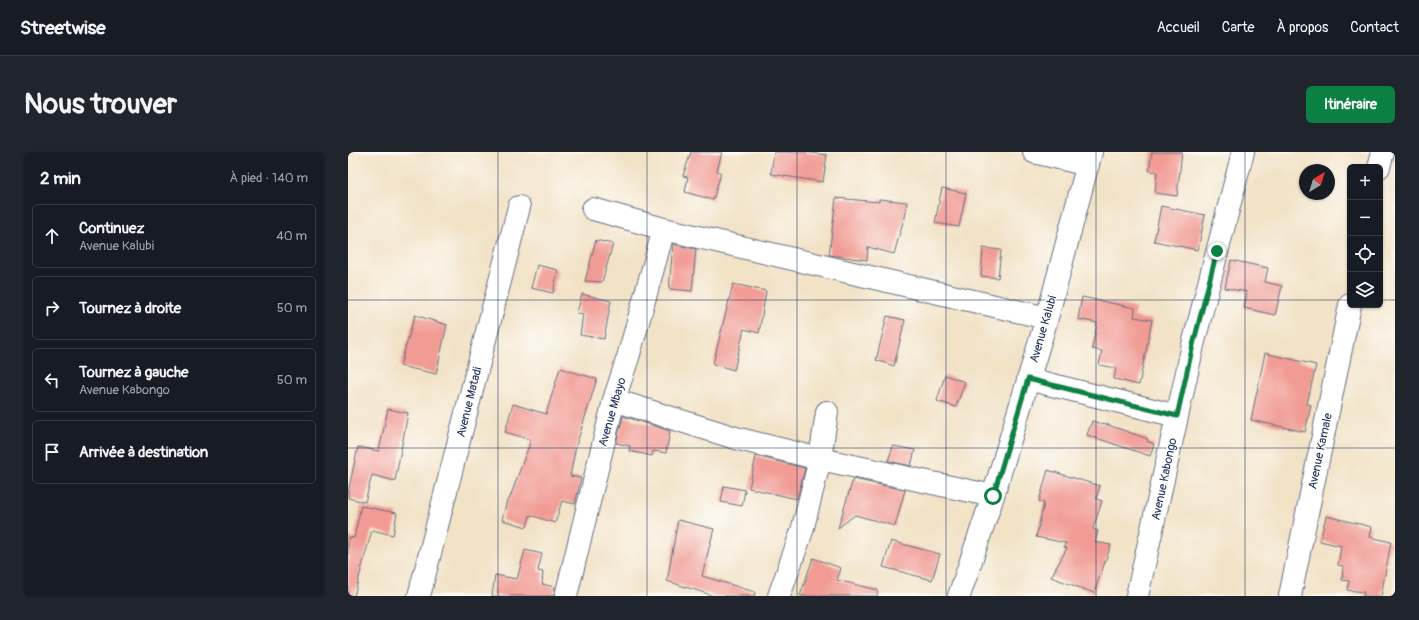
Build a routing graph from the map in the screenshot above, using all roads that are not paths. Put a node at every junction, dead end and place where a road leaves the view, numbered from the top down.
1 (1034, 152) edge
2 (1243, 152) edge
3 (1383, 152) edge
4 (1089, 158) edge
5 (1381, 164) edge
6 (519, 207) dead end
7 (593, 209) dead end
8 (664, 229) junction
9 (1349, 308) edge
10 (1047, 318) junction
11 (1028, 379) junction
12 (614, 400) junction
13 (827, 412) dead end
14 (1177, 416) junction
15 (820, 459) junction
16 (993, 496) junction
17 (419, 596) edge
18 (566, 596) edge
19 (779, 596) edge
20 (959, 596) edge
21 (1137, 596) edge
22 (1290, 596) edge

1 - 4 street
2 - 14 street, Avenue Kabongo
3 - 5 street
4 - 10 street, Avenue Kalubi
6 - 17 street, Avenue Matadi
7 - 8 street
8 - 10 street
8 - 12 street, Avenue Mbayo
9 - 22 street, Avenue Kamale
10 - 11 street, Avenue Kalubi
11 - 14 street
11 - 16 street, Avenue Kalubi
12 - 15 street
12 - 18 street, Avenue Mbayo
13 - 15 street
14 - 21 street, Avenue Kabongo
15 - 16 street
15 - 19 street
16 - 20 street, Avenue Kalubi

